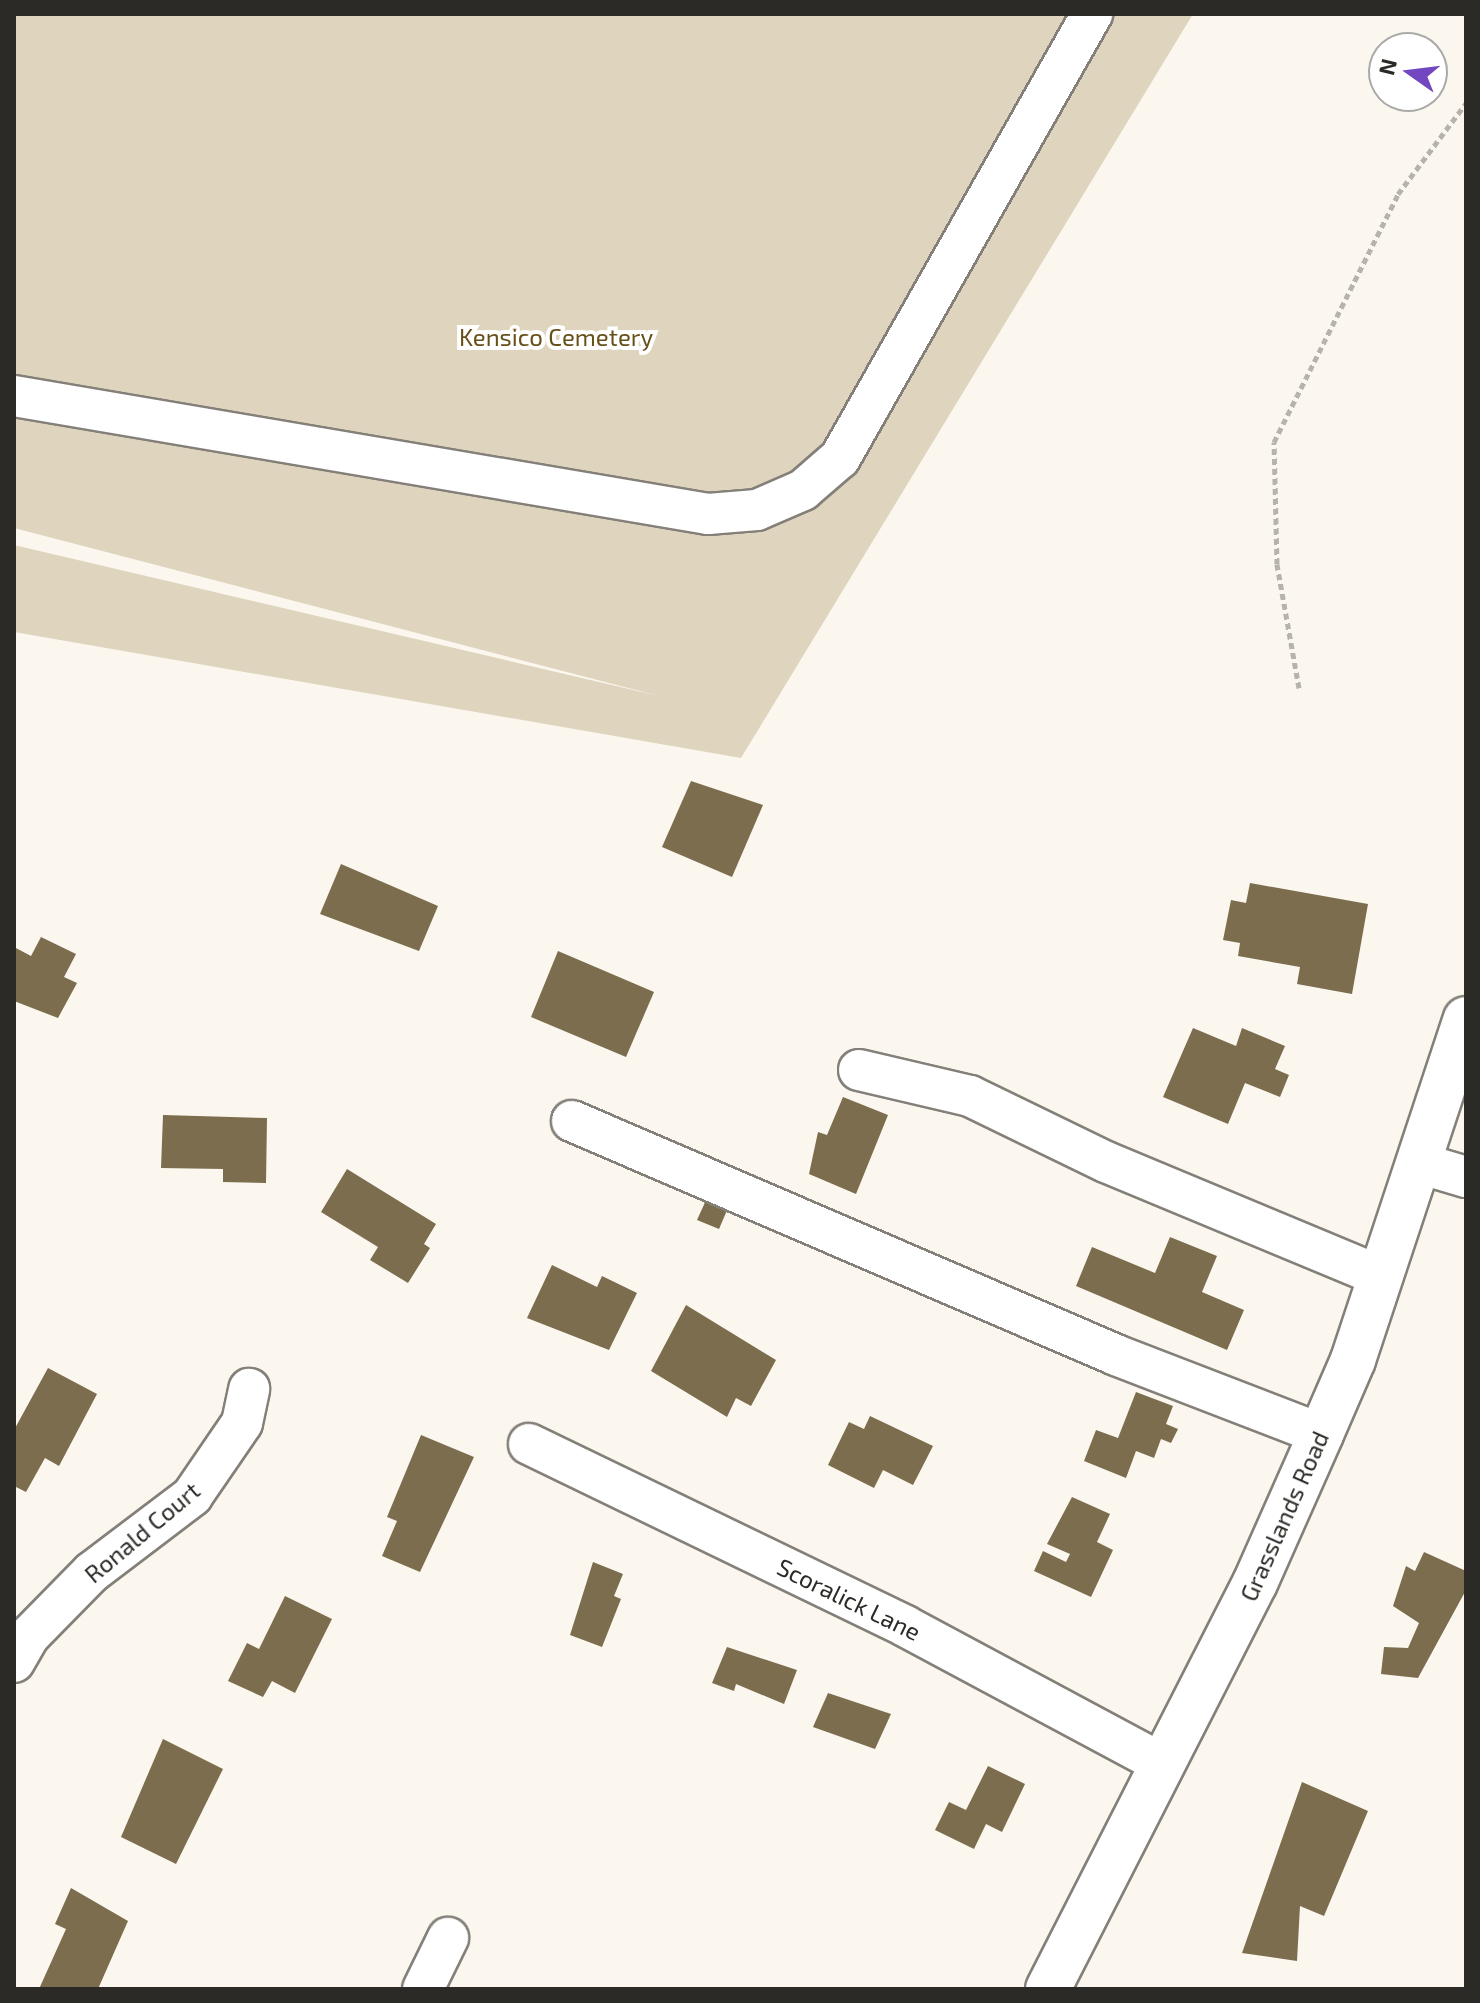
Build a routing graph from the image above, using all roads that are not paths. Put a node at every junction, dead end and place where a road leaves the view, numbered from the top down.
1 (1092, 14) edge
2 (14, 396) edge
3 (1466, 1019) edge
4 (859, 1070) dead end
5 (572, 1121) dead end
6 (1419, 1163) junction
7 (1466, 1177) edge
8 (1382, 1277) junction
9 (249, 1389) dead end
10 (1321, 1434) junction
11 (529, 1444) dead end
12 (14, 1662) edge
13 (1162, 1764) junction
14 (448, 1938) dead end
15 (423, 1989) edge
16 (1048, 1989) edge

1 - 2 street
3 - 6 main road, Grasslands Road
4 - 8 street
5 - 10 street
6 - 7 street
6 - 8 main road, Grasslands Road
8 - 10 main road, Grasslands Road
9 - 12 street, Ronald Court
10 - 13 main road, Grasslands Road
11 - 13 street, Scoralick Lane
13 - 16 main road, Grasslands Road
14 - 15 street

